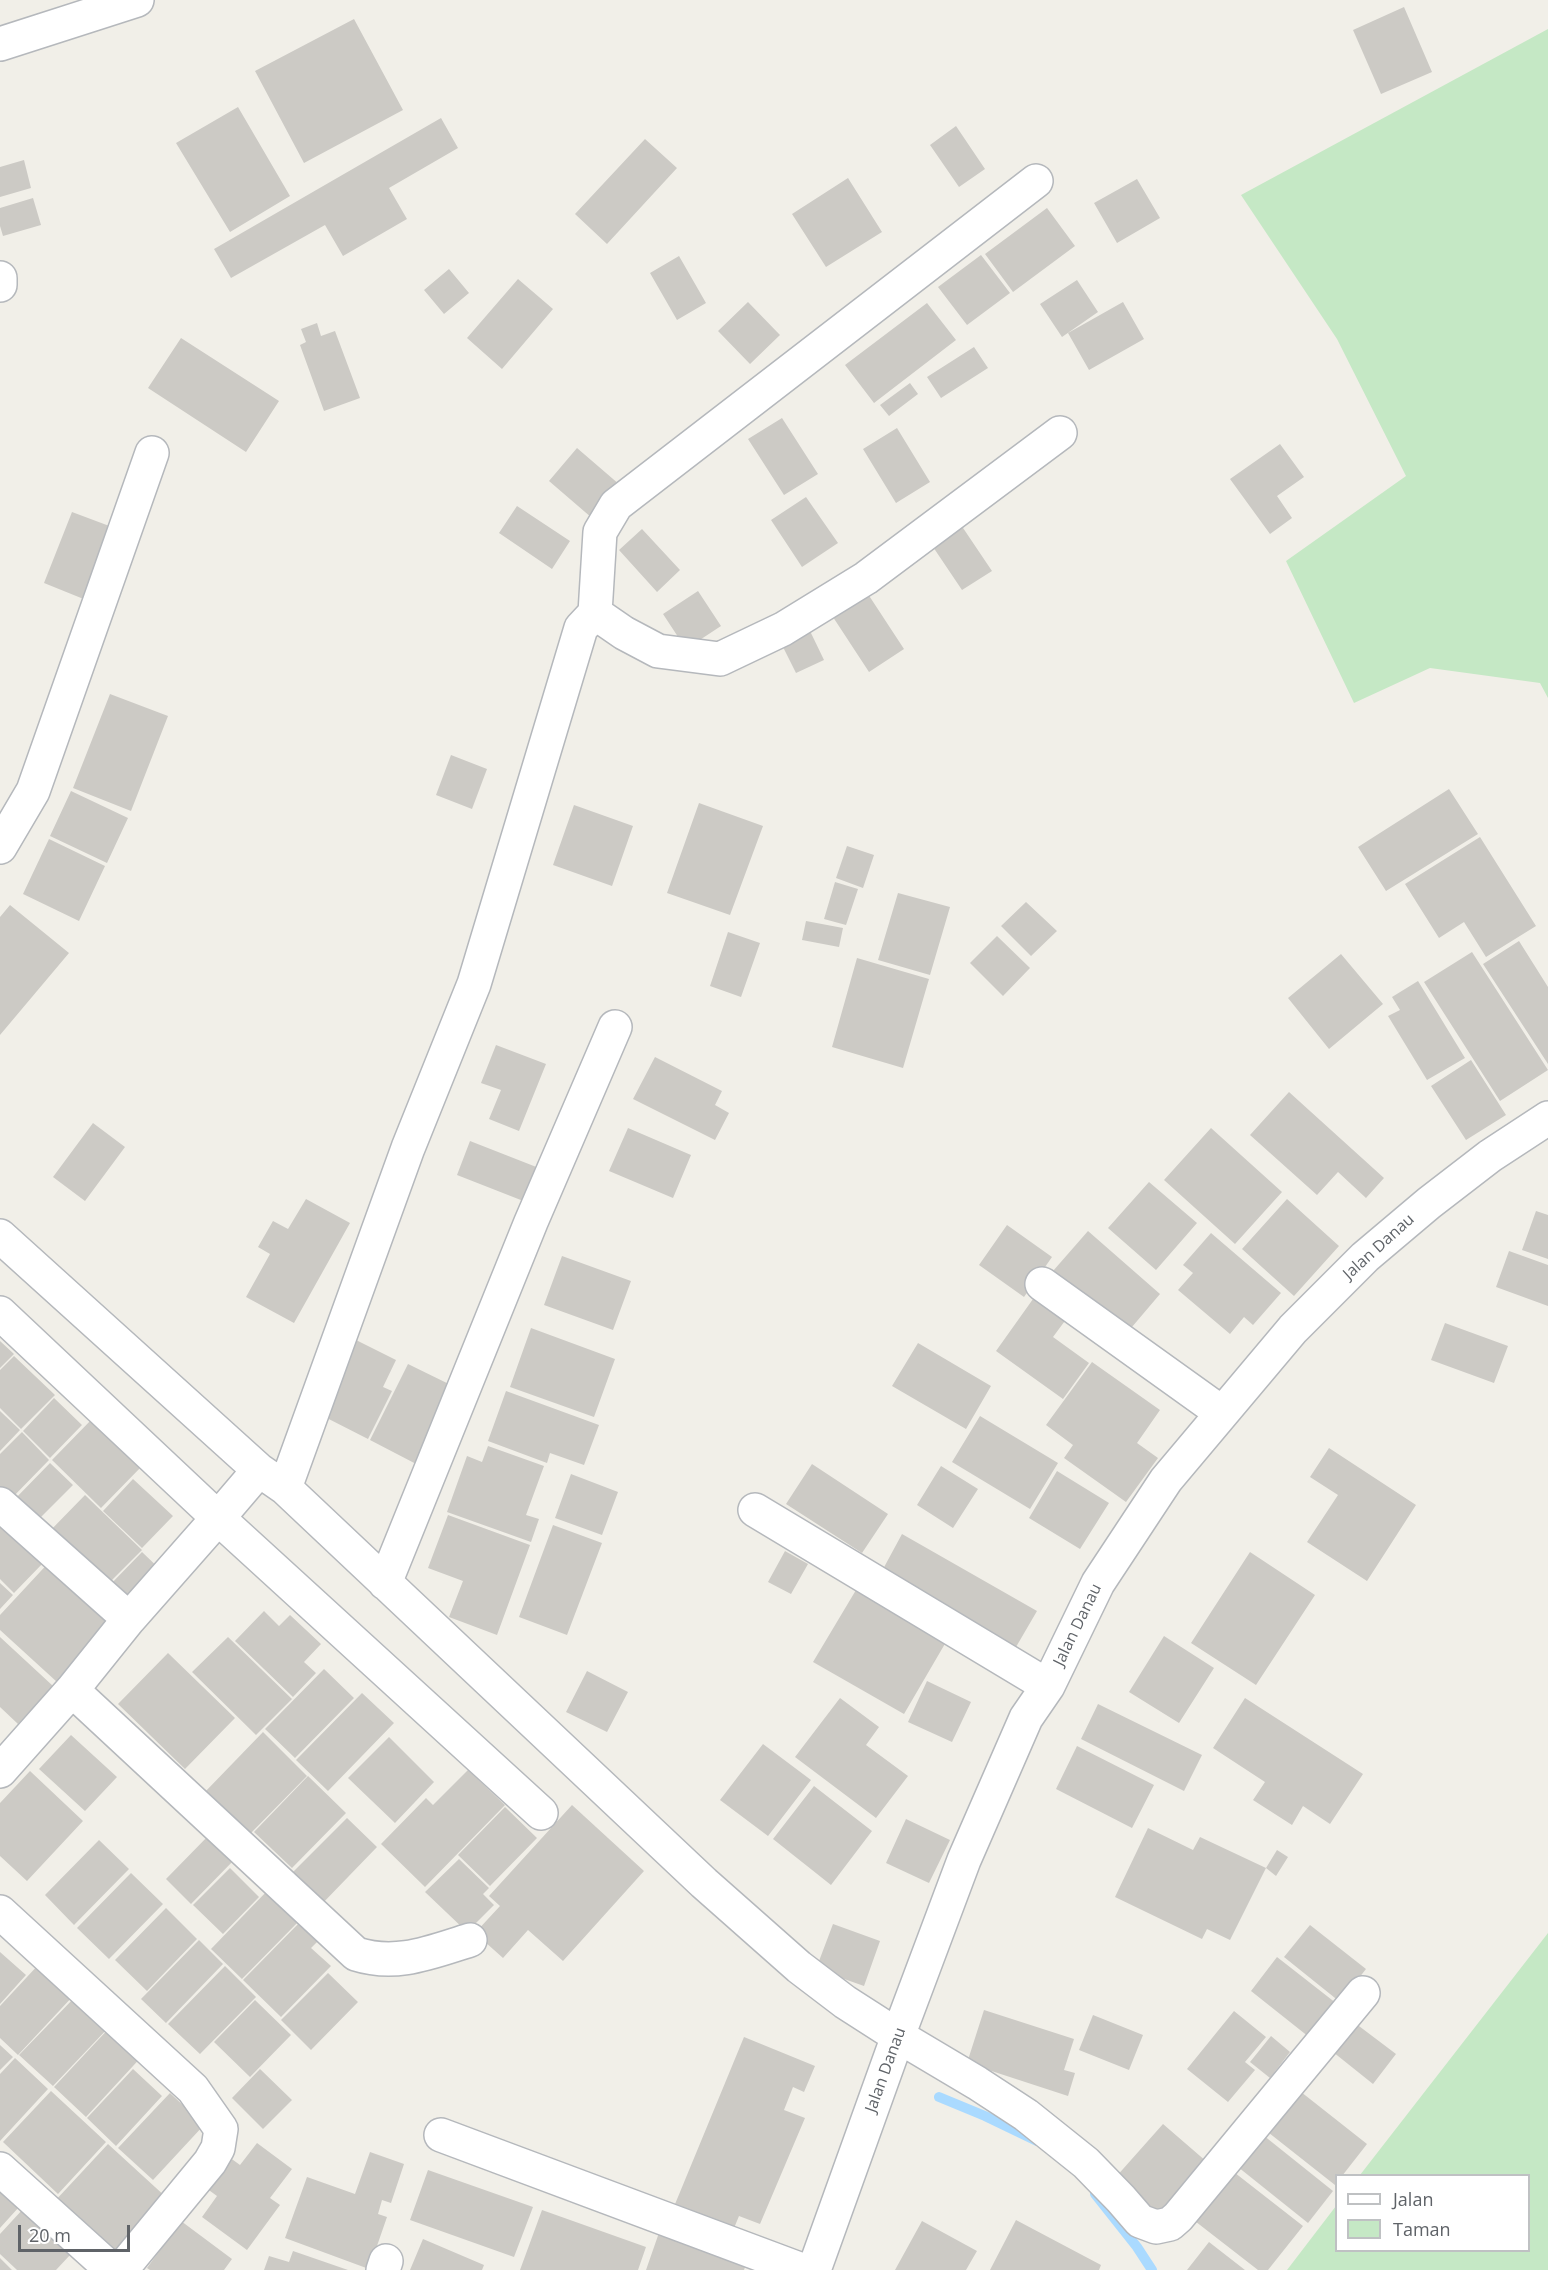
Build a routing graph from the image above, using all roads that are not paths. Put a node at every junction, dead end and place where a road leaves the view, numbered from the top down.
1 (137, 0) edge
2 (0, 44) edge
3 (1036, 181) dead end
4 (0, 278) edge
5 (0, 285) edge
6 (1060, 433) dead end
7 (152, 453) dead end
8 (595, 613) junction
9 (0, 847) edge
10 (615, 1027) dead end
11 (1548, 1118) edge
12 (0, 1236) edge
13 (1042, 1284) dead end
14 (0, 1313) edge
15 (1222, 1413) junction
16 (266, 1478) junction
17 (0, 1504) edge
18 (755, 1510) dead end
19 (221, 1514) junction
20 (384, 1583) junction
21 (129, 1619) junction
22 (1048, 1686) junction
23 (72, 1690) junction
24 (0, 1771) edge
25 (541, 1814) dead end
26 (0, 1912) edge
27 (470, 1940) dead end
28 (1363, 1993) dead end
29 (898, 2036) junction
30 (441, 2135) dead end
31 (0, 2169) edge
32 (103, 2266) edge
33 (802, 2270) edge
34 (814, 2270) edge

1 - 2 street
3 - 8 street
4 - 5 street
6 - 8 street
7 - 9 street
8 - 16 street
10 - 20 street
11 - 15 street, Jalan Danau
12 - 16 street
13 - 15 street
14 - 19 street
15 - 22 street, Jalan Danau
16 - 19 street
16 - 20 street
17 - 21 street
18 - 22 street
19 - 21 street
19 - 25 street
20 - 29 street
21 - 23 street
22 - 29 street, Jalan Danau
23 - 24 street
23 - 27 street
26 - 32 street
28 - 29 street
29 - 34 street, Jalan Danau
30 - 33 street
31 - 32 street

